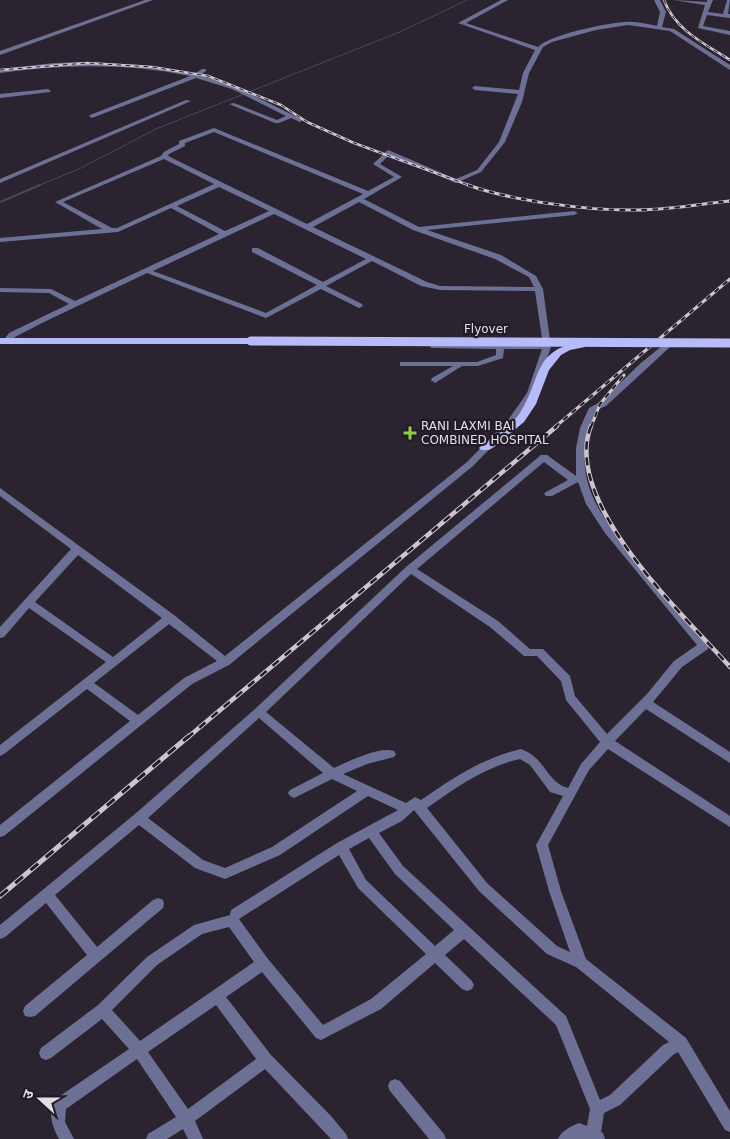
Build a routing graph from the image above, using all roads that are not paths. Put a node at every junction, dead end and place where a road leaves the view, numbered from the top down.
1 (150, 0) edge
2 (506, 0) edge
3 (657, 0) edge
4 (676, 0) edge
5 (730, 0) edge
6 (686, 1) edge
7 (709, 2) edge
8 (705, 13) junction
9 (727, 16) edge
10 (659, 28) junction
11 (730, 32) edge
12 (539, 49) junction
13 (0, 53) edge
14 (730, 68) edge
15 (204, 70) dead end
16 (0, 71) edge
17 (194, 76) junction
18 (475, 88) dead end
19 (48, 90) dead end
20 (521, 92) junction
21 (0, 96) edge
22 (188, 101) dead end
23 (269, 103) junction
24 (232, 104) dead end
25 (250, 110) junction
26 (92, 116) dead end
27 (292, 116) junction
28 (300, 120) dead end
29 (164, 157) junction
30 (0, 181) edge
31 (219, 184) junction
32 (369, 194) junction
33 (358, 199) junction
34 (172, 206) junction
35 (274, 211) junction
36 (574, 213) dead end
37 (308, 227) junction
38 (418, 229) junction
39 (111, 231) junction
40 (224, 234) junction
41 (0, 240) edge
42 (255, 250) dead end
43 (371, 259) junction
44 (147, 271) junction
45 (322, 286) junction
46 (539, 289) junction
47 (0, 290) edge
48 (74, 304) junction
49 (359, 306) dead end
50 (545, 338) junction
51 (730, 338) edge
52 (3, 342) edge
53 (246, 342) junction
54 (618, 343) junction
55 (730, 343) edge
56 (500, 347) junction
57 (666, 347) junction
58 (730, 347) edge
59 (547, 348) junction
60 (403, 364) dead end
61 (460, 364) junction
62 (435, 380) dead end
63 (490, 445) junction
64 (0, 491) edge
65 (549, 494) dead end
66 (76, 550) junction
67 (410, 569) junction
68 (29, 603) junction
69 (170, 618) junction
70 (0, 634) edge
71 (114, 662) junction
72 (225, 662) junction
73 (86, 683) junction
74 (645, 703) junction
75 (259, 712) junction
76 (138, 721) junction
77 (607, 742) junction
78 (0, 750) edge
79 (390, 754) dead end
80 (730, 758) edge
81 (332, 774) junction
82 (366, 792) junction
83 (294, 793) dead end
84 (570, 794) junction
85 (420, 808) junction
86 (407, 809) junction
87 (140, 818) junction
88 (730, 822) edge
89 (371, 831) junction
90 (0, 832) edge
91 (341, 847) junction
92 (47, 894) junction
93 (158, 904) dead end
94 (236, 914) dead end
95 (463, 931) junction
96 (0, 932) edge
97 (96, 956) junction
98 (436, 956) junction
99 (263, 963) junction
100 (581, 963) junction
101 (467, 985) dead end
102 (217, 996) junction
103 (103, 1010) junction
104 (30, 1011) dead end
105 (681, 1043) junction
106 (139, 1050) junction
107 (46, 1053) dead end
108 (266, 1060) junction
109 (395, 1086) dead end
110 (597, 1109) junction
111 (186, 1119) junction
112 (730, 1125) edge
113 (596, 1137) edge
114 (67, 1139) edge
115 (152, 1139) edge
116 (196, 1139) edge
117 (341, 1139) edge
118 (439, 1139) edge
119 (565, 1139) edge

1 - 13 street
2 - 12 street
3 - 10 street
4 - 6 street
5 - 9 street
6 - 7 street
7 - 8 street
8 - 9 street
8 - 11 street
10 - 12 street
10 - 14 street
12 - 20 street
15 - 17 street
16 - 17 street
17 - 23 street
17 - 26 street
18 - 20 street
19 - 21 street
20 - 32 street
22 - 30 street
23 - 25 street
23 - 27 street
24 - 25 street
25 - 27 street
27 - 28 street
29 - 31 street
29 - 32 street
29 - 39 street
31 - 34 street
31 - 35 street
32 - 33 street
33 - 37 street
33 - 38 street
34 - 39 street
34 - 40 street
35 - 37 street
35 - 40 street
36 - 38 street
37 - 43 street
38 - 46 street
39 - 41 street
40 - 44 street
42 - 45 street
43 - 45 street
43 - 46 street
44 - 45 street
44 - 48 street
45 - 49 street
46 - 50 street
47 - 48 street
48 - 52 street
50 - 53 street
50 - 59 street
51 - 57 street
52 - 53 main road, Flyover
53 - 54 main road, Flyover, bridge
53 - 56 street
54 - 55 main road, Flyover, bridge
54 - 63 main road, bridge
56 - 59 street
56 - 61 street
57 - 58 street
57 - 74 street
59 - 63 street
60 - 61 street
61 - 62 street
63 - 72 street
64 - 66 street
65 - 67 street
66 - 68 street
66 - 69 street
67 - 75 street
67 - 77 street
68 - 70 street
68 - 71 street
69 - 71 street
69 - 72 street
71 - 73 street
72 - 76 street
73 - 76 street
73 - 78 street
74 - 77 street
74 - 80 street
75 - 81 street
75 - 87 street
76 - 90 street
77 - 84 street
77 - 88 street
79 - 81 street
81 - 82 street
81 - 83 street
82 - 86 street
82 - 87 street
84 - 85 street
84 - 100 street
85 - 86 street
85 - 100 street
86 - 89 street
87 - 92 street
89 - 91 street
89 - 95 street
91 - 94 street
91 - 98 street
92 - 96 street
92 - 97 street
93 - 97 street
95 - 98 street
95 - 110 street
97 - 104 street
98 - 99 street
98 - 101 street
99 - 102 street
99 - 103 street
100 - 105 street
102 - 106 street
102 - 108 street
103 - 106 street
103 - 107 street
105 - 110 street
105 - 112 street
106 - 111 street
106 - 114 street
108 - 111 street
108 - 117 street
109 - 118 street
110 - 113 street
111 - 115 street
111 - 116 street
113 - 119 street

